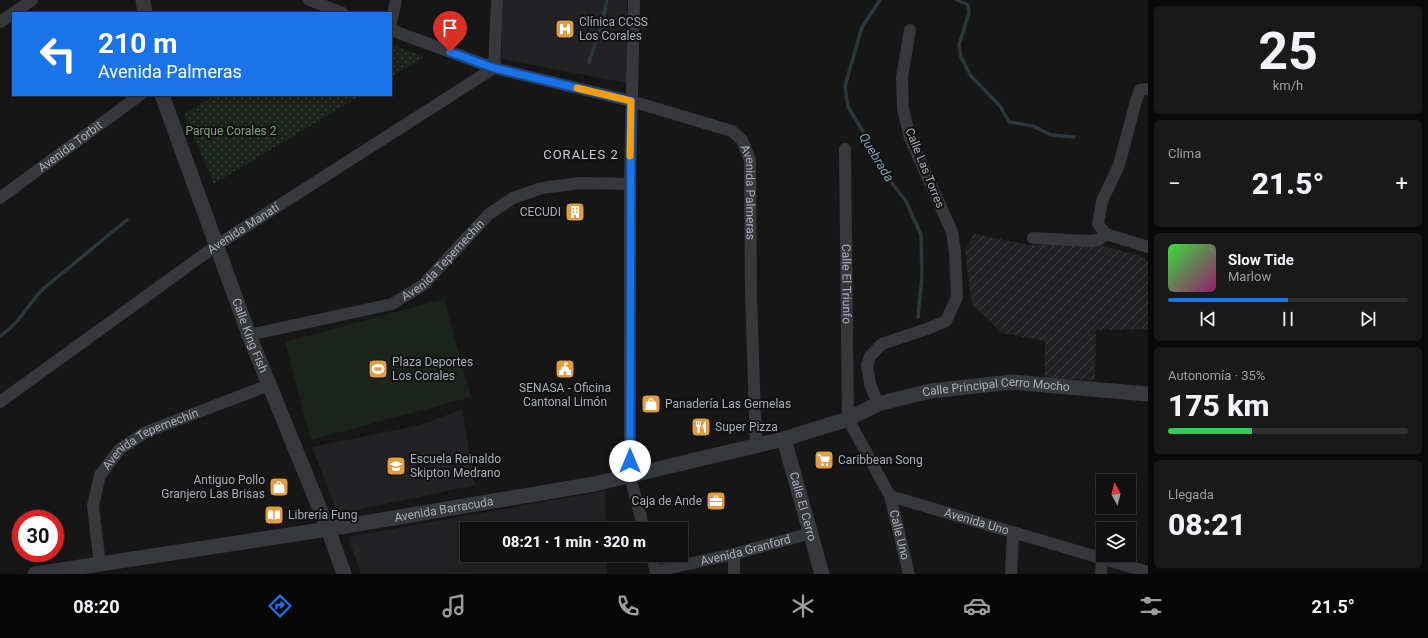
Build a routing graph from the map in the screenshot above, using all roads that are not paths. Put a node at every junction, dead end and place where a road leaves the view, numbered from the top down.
1 (32, 0) edge
2 (143, 0) edge
3 (310, 0) edge
4 (396, 0) edge
5 (497, 0) edge
6 (634, 0) edge
7 (15, 12) edge
8 (145, 12) edge
9 (340, 12) edge
10 (12, 14) edge
11 (392, 18) edge
12 (0, 22) edge
13 (392, 30) edge
14 (910, 30) dead end
15 (494, 68) junction
16 (1148, 89) edge
17 (139, 96) edge
18 (162, 96) edge
19 (631, 101) junction
20 (844, 149) dead end
21 (630, 184) junction
22 (0, 198) edge
23 (1106, 234) junction
24 (1032, 238) dead end
25 (217, 246) junction
26 (1148, 247) edge
27 (249, 335) junction
28 (269, 385) junction
29 (1148, 394) edge
30 (0, 402) edge
31 (878, 404) junction
32 (848, 419) junction
33 (784, 439) junction
34 (756, 446) junction
35 (630, 476) junction
36 (890, 496) junction
37 (642, 522) edge
38 (328, 529) junction
39 (811, 533) junction
40 (1013, 533) junction
41 (734, 554) junction
42 (1096, 557) edge
43 (654, 562) edge
44 (1102, 562) edge
45 (1113, 562) edge
46 (93, 568) edge
47 (656, 572) edge
48 (1148, 572) edge
49 (35, 574) edge
50 (344, 574) edge
51 (734, 574) edge
52 (822, 574) edge
53 (909, 574) edge
54 (1011, 574) edge
55 (1101, 574) edge

1 - 7 street
2 - 8 street
3 - 9 street
4 - 11 street
5 - 15 street
6 - 19 street
10 - 12 street
13 - 15 street, Avenida Palmeras
14 - 31 street, Calle Las Torres
15 - 19 street, Avenida Palmeras
15 - 25 street, Avenida Manatí
16 - 23 street
17 - 22 street, Avenida Torbit
18 - 25 street, Calle King Fish
19 - 21 street
19 - 34 street, Avenida Palmeras
20 - 32 street, Calle El Triunfo
21 - 27 street, Avenida Tepemechín
21 - 35 street
23 - 24 street
23 - 26 street
25 - 27 street, Calle King Fish
25 - 30 street, Avenida Manatí
27 - 28 street, Calle King Fish
28 - 38 street, Calle King Fish
28 - 46 street, Avenida Tepemechín
29 - 31 street, Calle Principal Cerro Mocho
31 - 32 street, Calle Principal Cerro Mocho
32 - 33 street, Avenida Barracuda
32 - 36 street
33 - 34 street, Avenida Barracuda
33 - 39 street, Calle El Cerro
34 - 35 street, Avenida Barracuda
35 - 37 street
35 - 38 street, Avenida Barracuda
36 - 40 street, Avenida Uno
36 - 53 street, Calle Uno
38 - 46 street, Avenida Barracuda
38 - 50 street, Calle King Fish
39 - 41 street, Avenida Granford
39 - 52 street, Calle El Cerro
40 - 42 street, Avenida Uno
40 - 54 street
41 - 47 street, Avenida Granford
41 - 51 street
43 - 47 street
44 - 55 street
45 - 48 street, Avenida Uno
46 - 49 street, Avenida Barracuda

